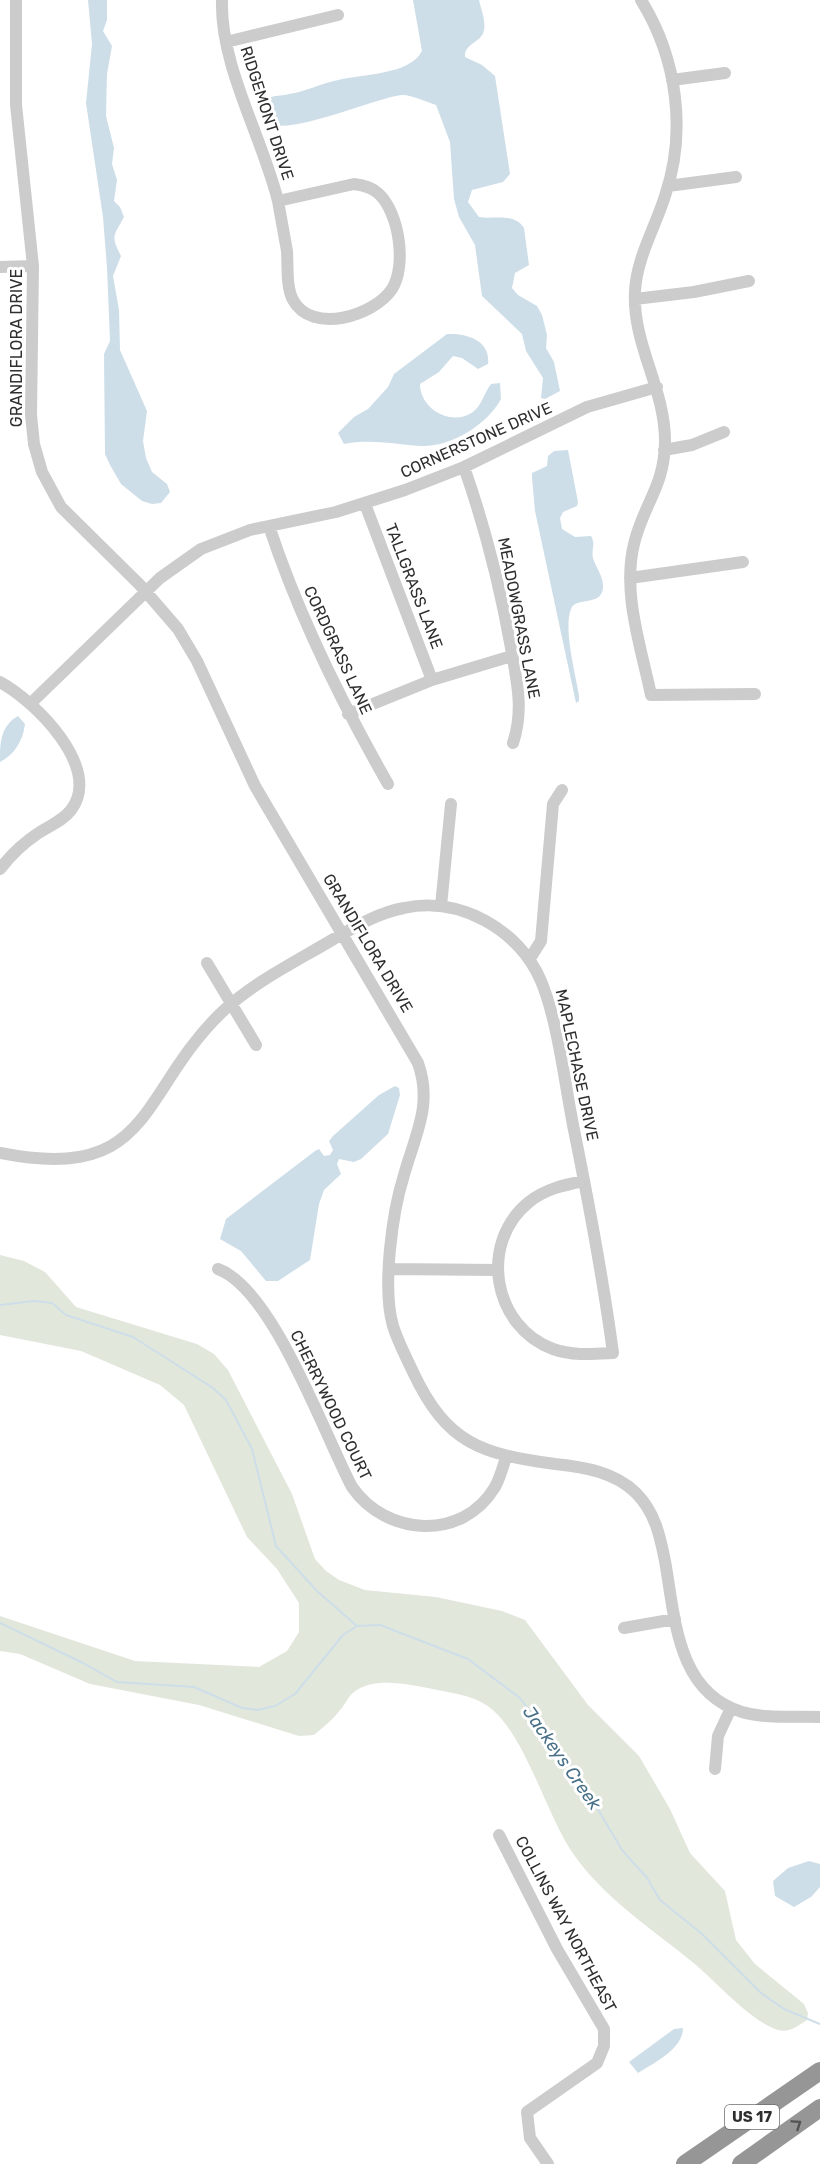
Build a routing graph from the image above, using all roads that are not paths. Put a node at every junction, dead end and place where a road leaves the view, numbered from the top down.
1 (16, 0) edge
2 (222, 0) edge
3 (641, 0) edge
4 (338, 15) dead end
5 (226, 42) junction
6 (725, 73) dead end
7 (672, 80) junction
8 (736, 177) dead end
9 (668, 186) junction
10 (278, 201) junction
11 (33, 266) junction
12 (0, 267) edge
13 (749, 281) dead end
14 (635, 299) junction
15 (657, 387) junction
16 (724, 432) dead end
17 (664, 450) junction
18 (464, 467) junction
19 (365, 504) junction
20 (269, 526) junction
21 (743, 562) dead end
22 (630, 578) junction
23 (146, 591) junction
24 (512, 656) junction
25 (432, 680) junction
26 (0, 682) edge
27 (755, 693) dead end
28 (30, 704) junction
29 (348, 714) junction
30 (513, 743) dead end
31 (388, 784) dead end
32 (562, 790) dead end
33 (451, 804) dead end
34 (0, 869) edge
35 (441, 906) junction
36 (343, 934) junction
37 (529, 960) junction
38 (207, 963) dead end
39 (232, 1004) junction
40 (256, 1045) dead end
41 (0, 1153) edge
42 (584, 1181) junction
43 (218, 1269) dead end
44 (390, 1269) junction
45 (497, 1270) junction
46 (506, 1457) junction
47 (675, 1619) junction
48 (624, 1628) dead end
49 (731, 1708) junction
50 (820, 1717) edge
51 (716, 1769) dead end
52 (499, 1835) dead end
53 (820, 2071) edge
54 (820, 2108) edge
55 (750, 2118) junction
56 (548, 2164) edge
57 (685, 2164) edge
58 (703, 2164) edge
59 (741, 2164) edge

1 - 11 street, GRANDIFLORA DRIVE
2 - 5 street, RIDGEMONT DRIVE
3 - 7 street
4 - 5 street
5 - 10 street, RIDGEMONT DRIVE
6 - 7 street
7 - 9 street
8 - 9 street
9 - 14 street
10 - 10 street, RIDGEMONT DRIVE
11 - 12 street
11 - 23 street, GRANDIFLORA DRIVE
13 - 14 street
14 - 15 street
15 - 17 street
15 - 18 street, CORNERSTONE DRIVE
16 - 17 street
17 - 22 street
18 - 19 street, CORNERSTONE DRIVE
18 - 24 street, MEADOWGRASS LANE
19 - 20 street, CORNERSTONE DRIVE
19 - 25 street, TALLGRASS LANE
20 - 23 street, CORNERSTONE DRIVE
20 - 29 street, CORDGRASS LANE
21 - 22 street
22 - 27 street
23 - 28 street, CORNERSTONE DRIVE
23 - 36 street, GRANDIFLORA DRIVE
24 - 25 street
24 - 30 street, MEADOWGRASS LANE
25 - 29 street
26 - 28 street
28 - 34 street
29 - 31 street, CORDGRASS LANE
32 - 37 street
33 - 35 street
35 - 36 street, MAPLECHASE DRIVE
35 - 37 street, MAPLECHASE DRIVE
36 - 39 street, MAPLECHASE DRIVE
36 - 44 street, GRANDIFLORA DRIVE
37 - 42 street, MAPLECHASE DRIVE
38 - 39 street
39 - 40 street
39 - 41 street, MAPLECHASE DRIVE
42 - 45 street
42 - 45 street, MAPLECHASE DRIVE
43 - 46 street, CHERRYWOOD COURT
44 - 45 street
44 - 46 street, GRANDIFLORA DRIVE
46 - 47 street, GRANDIFLORA DRIVE
47 - 48 street
47 - 49 street, GRANDIFLORA DRIVE
49 - 50 street, GRANDIFLORA DRIVE
49 - 51 street
52 - 56 street, COLLINS WAY NORTHEAST
53 - 55 highway, US 17
59 -> 54 highway, US 17
55 - 57 highway, US 17
55 - 58 highway

